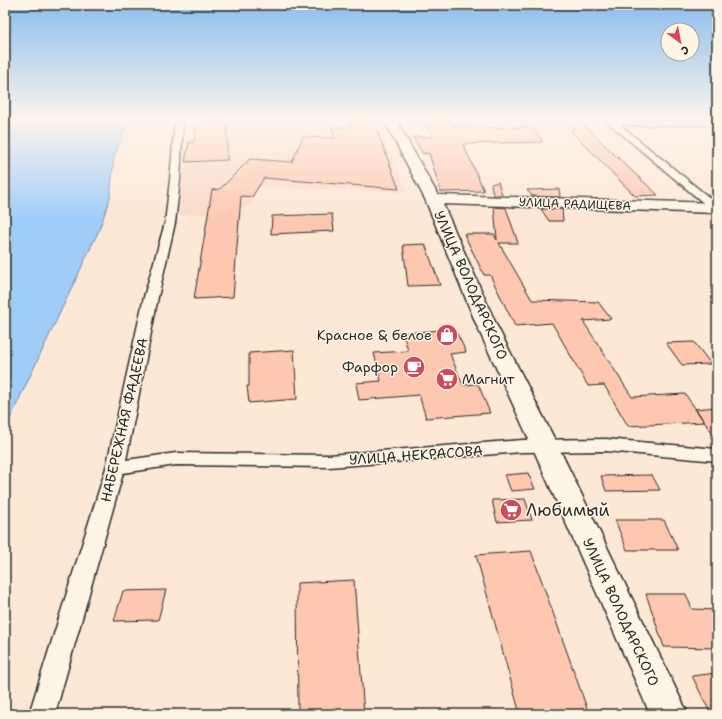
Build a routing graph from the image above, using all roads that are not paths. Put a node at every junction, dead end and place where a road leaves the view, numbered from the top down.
1 (177, 154) edge
2 (408, 154) edge
3 (650, 154) edge
4 (433, 199) junction
5 (717, 208) edge
6 (545, 446) junction
7 (717, 455) edge
8 (115, 468) junction
9 (42, 714) edge
10 (668, 714) edge

1 - 8 street, НАБЕРЕЖНАЯ ФАДЕЕВА
2 - 4 street, УЛИЦА ВОЛОДАРСКОГО
3 - 5 street
4 - 5 street, УЛИЦА РАДИЩЕВА
4 - 6 street, УЛИЦА ВОЛОДАРСКОГО
6 - 7 street, УЛИЦА НЕКРАСОВА
6 - 8 street, УЛИЦА НЕКРАСОВА
6 - 10 street, УЛИЦА ВОЛОДАРСКОГО
8 - 9 street, НАБЕРЕЖНАЯ ФАДЕЕВА

